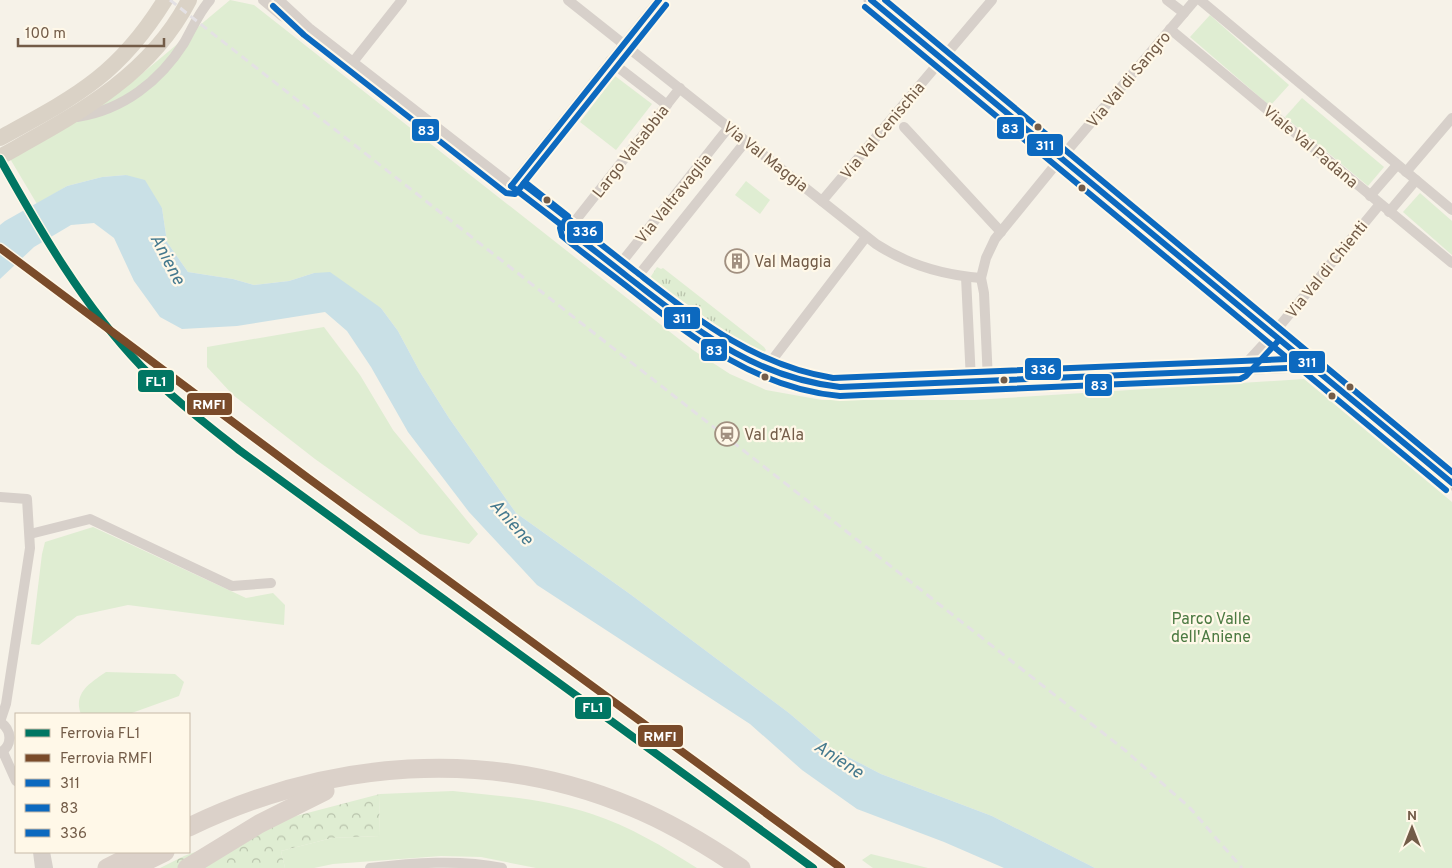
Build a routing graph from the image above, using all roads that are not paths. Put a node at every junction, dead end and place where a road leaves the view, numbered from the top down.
1 (165, 0) edge
2 (189, 0) edge
3 (210, 0) edge
4 (263, 0) edge
5 (278, 0) edge
6 (402, 0) edge
7 (568, 0) edge
8 (659, 0) edge
9 (871, 0) edge
10 (992, 0) edge
11 (1167, 0) edge
12 (1195, 0) edge
13 (1200, 0) edge
14 (1184, 13) junction
15 (309, 28) junction
16 (1170, 29) junction
17 (624, 43) junction
18 (942, 60) junction
19 (610, 61) junction
20 (354, 62) junction
21 (680, 88) junction
22 (667, 105) junction
23 (71, 118) junction
24 (1452, 118) edge
25 (729, 127) junction
26 (904, 127) dead end
27 (0, 138) edge
28 (746, 141) junction
29 (0, 157) edge
30 (1061, 158) junction
31 (1397, 165) junction
32 (1406, 172) junction
33 (1416, 180) junction
34 (511, 186) junction
35 (1370, 196) junction
36 (822, 201) junction
37 (1380, 204) junction
38 (1452, 210) edge
39 (1389, 212) junction
40 (568, 230) junction
41 (1001, 232) junction
42 (866, 237) junction
43 (1452, 264) edge
44 (617, 268) junction
45 (966, 277) junction
46 (981, 278) junction
47 (634, 281) junction
48 (1273, 334) junction
49 (1312, 367) junction
50 (766, 368) junction
51 (1240, 370) junction
52 (988, 381) junction
53 (971, 382) junction
54 (1452, 483) edge
55 (0, 497) edge
56 (30, 534) junction
57 (271, 583) dead end
58 (0, 722) edge
59 (2, 752) edge
60 (15, 779) edge
61 (325, 791) junction
62 (190, 827) edge
63 (190, 840) edge
64 (38, 853) edge
65 (45, 853) edge
66 (137, 853) edge
67 (163, 853) edge
68 (40, 868) edge
69 (48, 868) edge
70 (107, 868) edge
71 (132, 868) edge
72 (187, 868) edge
73 (370, 868) edge
74 (502, 868) edge
75 (720, 868) edge
76 (741, 868) edge

1 - 27 main road
2 - 23 main road
3 - 23 street
4 - 15 street
5 - 15 street
6 - 20 street
7 - 17 street, Via Val Maggia
8 - 17 street
9 - 18 street
10 - 18 street, Via Val Cenischia
11 - 14 street
12 - 14 street, Via Val di Sangro
13 - 31 street
14 - 16 street, Via Val di Sangro
15 - 20 street
16 - 30 street, Via Val di Sangro
16 - 35 street, Viale Val Padana
17 - 19 street
17 - 21 street, Via Val Maggia
18 - 30 street
18 - 36 street, Via Val Cenischia
19 - 22 street
19 - 34 street
20 - 34 street
21 - 22 street, Largo Valsabbia
21 - 25 street, Via Val Maggia
22 - 40 street, Largo Valsabbia
23 - 29 main road
24 - 32 street
25 - 28 street, Via Val Maggia
25 - 44 street, Via Valtravaglia
26 - 41 street
28 - 36 street, Via Val Maggia
28 - 47 street, Via Valtravaglia
30 - 41 street, Via Val di Sangro
30 - 48 street
31 - 32 street
31 - 35 street
32 - 33 street
33 - 38 street
33 - 39 street
34 - 40 street
35 - 37 street, Viale Val Padana
36 - 42 street, Via Val Maggia
37 - 39 street, Viale Val Padana
37 - 48 street, Via Val di Chienti
39 - 43 street, Viale Val Padana
40 - 44 street
41 - 46 street, Via Val di Sangro
42 - 45 street, Via Val Maggia
42 - 50 street
44 - 47 street
45 - 46 street, Via Val Maggia
45 - 53 street
46 - 52 street
47 - 50 street
48 - 49 street
48 - 51 street, Via Val di Chienti
49 - 51 street
49 - 54 street
50 - 53 street
51 - 52 street
52 - 53 street
55 - 56 street
56 - 57 street
56 - 58 street
58 - 59 street
59 - 60 street
61 - 63 highway
61 - 72 highway
61 - 75 highway
62 - 76 highway
64 - 68 street
65 - 69 street
66 - 70 highway
67 - 71 highway
73 - 74 street

